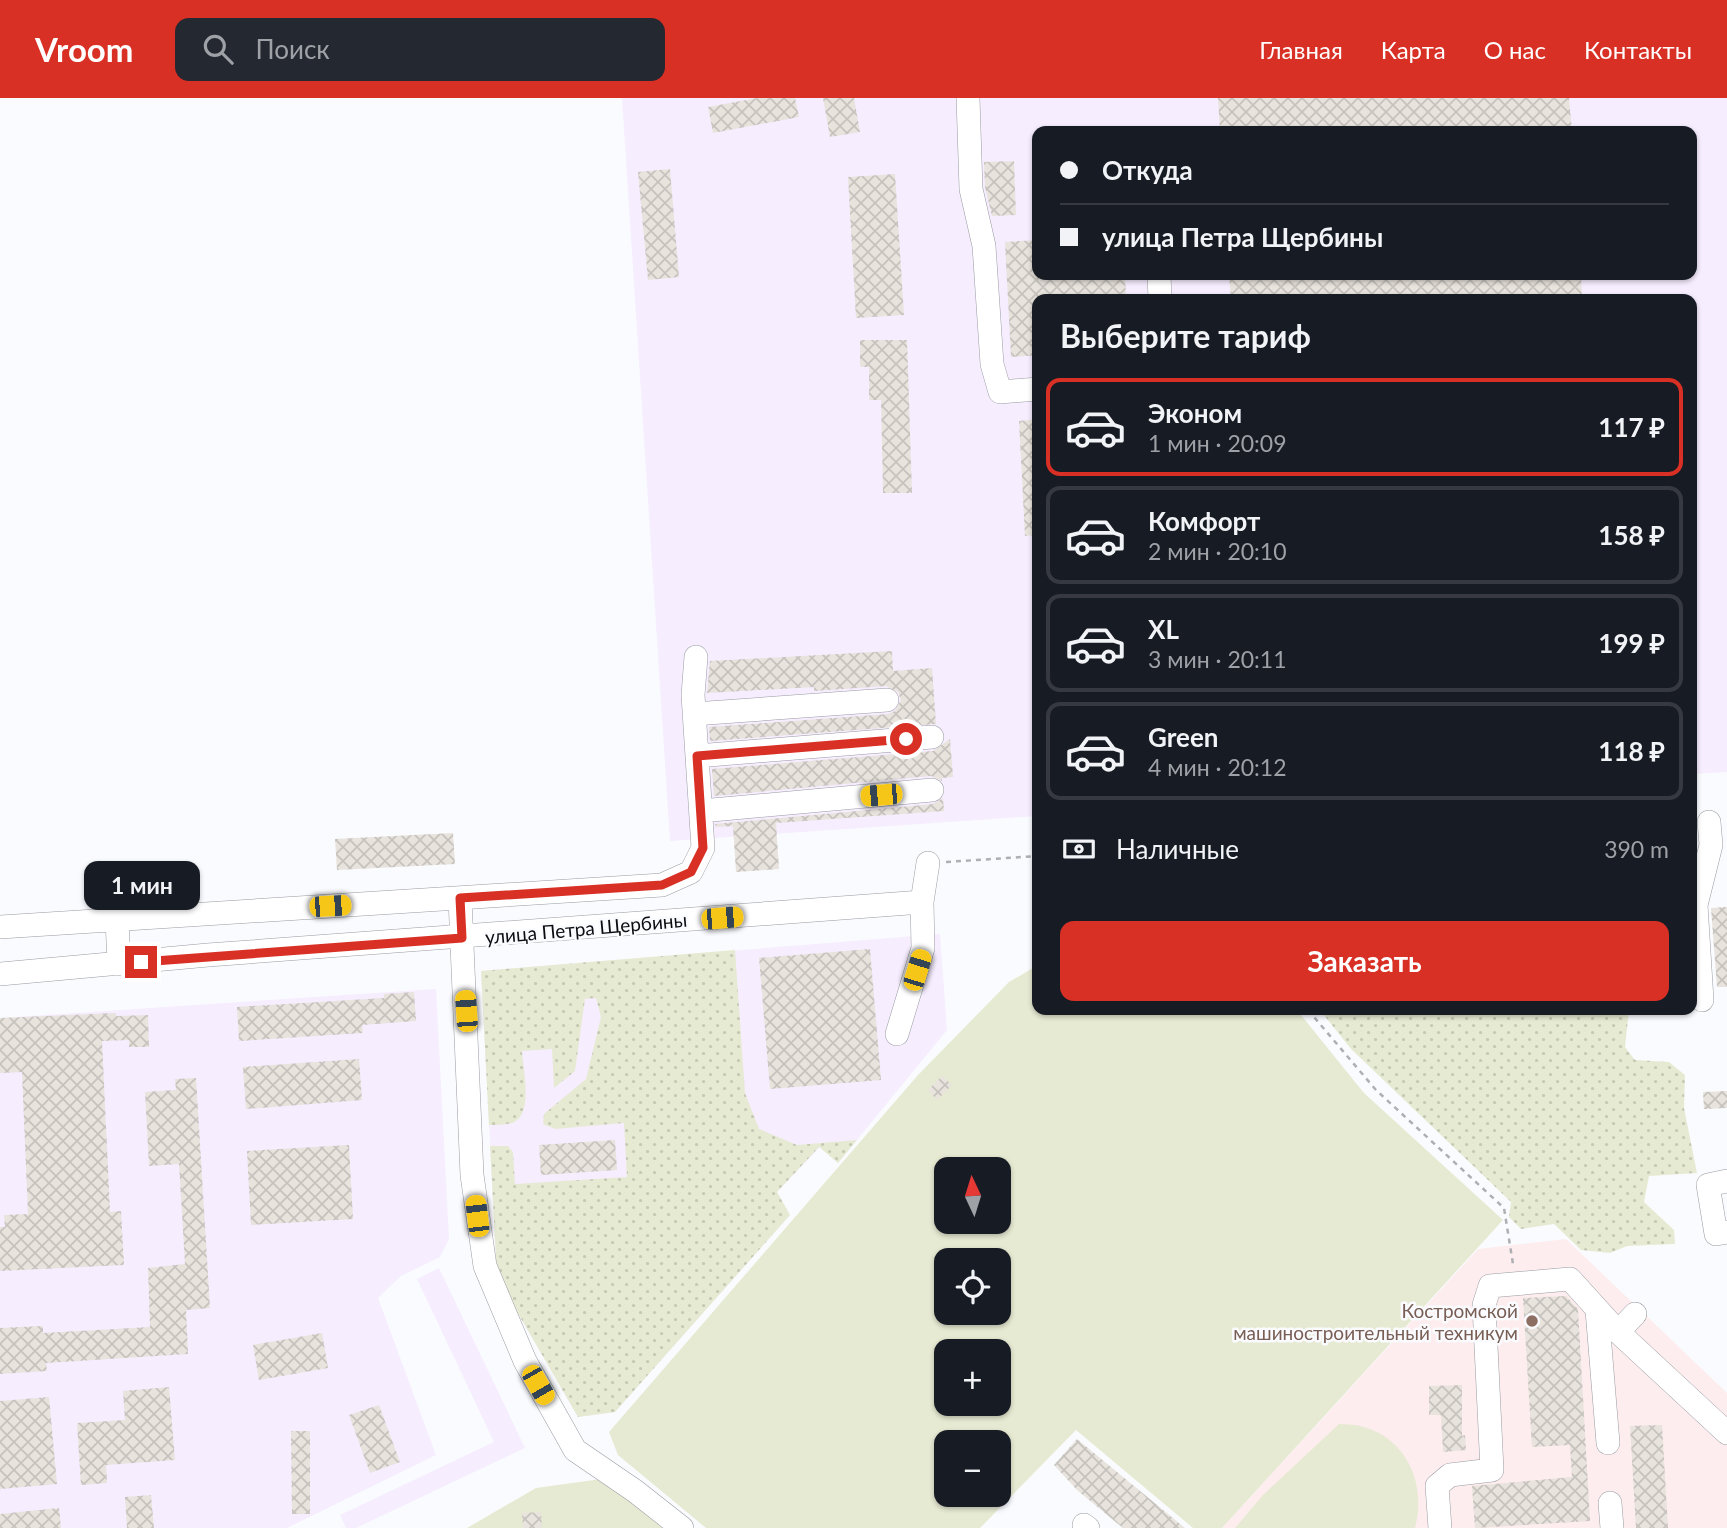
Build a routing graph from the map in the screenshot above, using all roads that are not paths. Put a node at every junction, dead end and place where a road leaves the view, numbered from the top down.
1 (968, 98) edge
2 (1032, 389) edge
3 (696, 657) dead end
4 (887, 700) dead end
5 (694, 715) junction
6 (932, 737) dead end
7 (697, 756) junction
8 (932, 790) dead end
9 (701, 811) junction
10 (1709, 822) edge
11 (929, 863) road end
12 (134, 887) dead end
13 (460, 898) junction
14 (1697, 901) edge
15 (922, 902) junction
16 (147, 917) junction
17 (117, 919) junction
18 (1697, 921) edge
19 (0, 928) edge
20 (462, 938) junction
21 (119, 964) junction
22 (0, 974) edge
23 (1702, 1000) dead end
24 (897, 1034) dead end
25 (1727, 1181) edge
26 (1727, 1232) edge
27 (1597, 1310) junction
28 (1635, 1314) dead end
29 (1618, 1332) junction
30 (1727, 1433) edge
31 (1608, 1443) dead end
32 (1610, 1503) dead end
33 (682, 1528) edge
34 (1440, 1528) edge
35 (1612, 1528) edge

1 - 2 street
3 - 5 street
4 - 5 street
5 - 7 street
6 - 7 street
7 - 9 street
8 - 9 street
9 - 13 street
10 - 14 street
11 - 15 street
12 - 16 street
13 - 16 street
13 - 20 street
15 - 20 street, улица Петра Щербины
15 - 24 street
16 - 17 street
17 - 19 street
17 - 21 street
18 - 23 street
20 - 21 street, улица Петра Щербины
20 - 33 street
21 - 22 street, улица Петра Щербины
25 - 26 street
27 - 29 street
27 - 31 street
27 - 34 street
28 - 29 street
29 - 30 street
32 - 35 street

